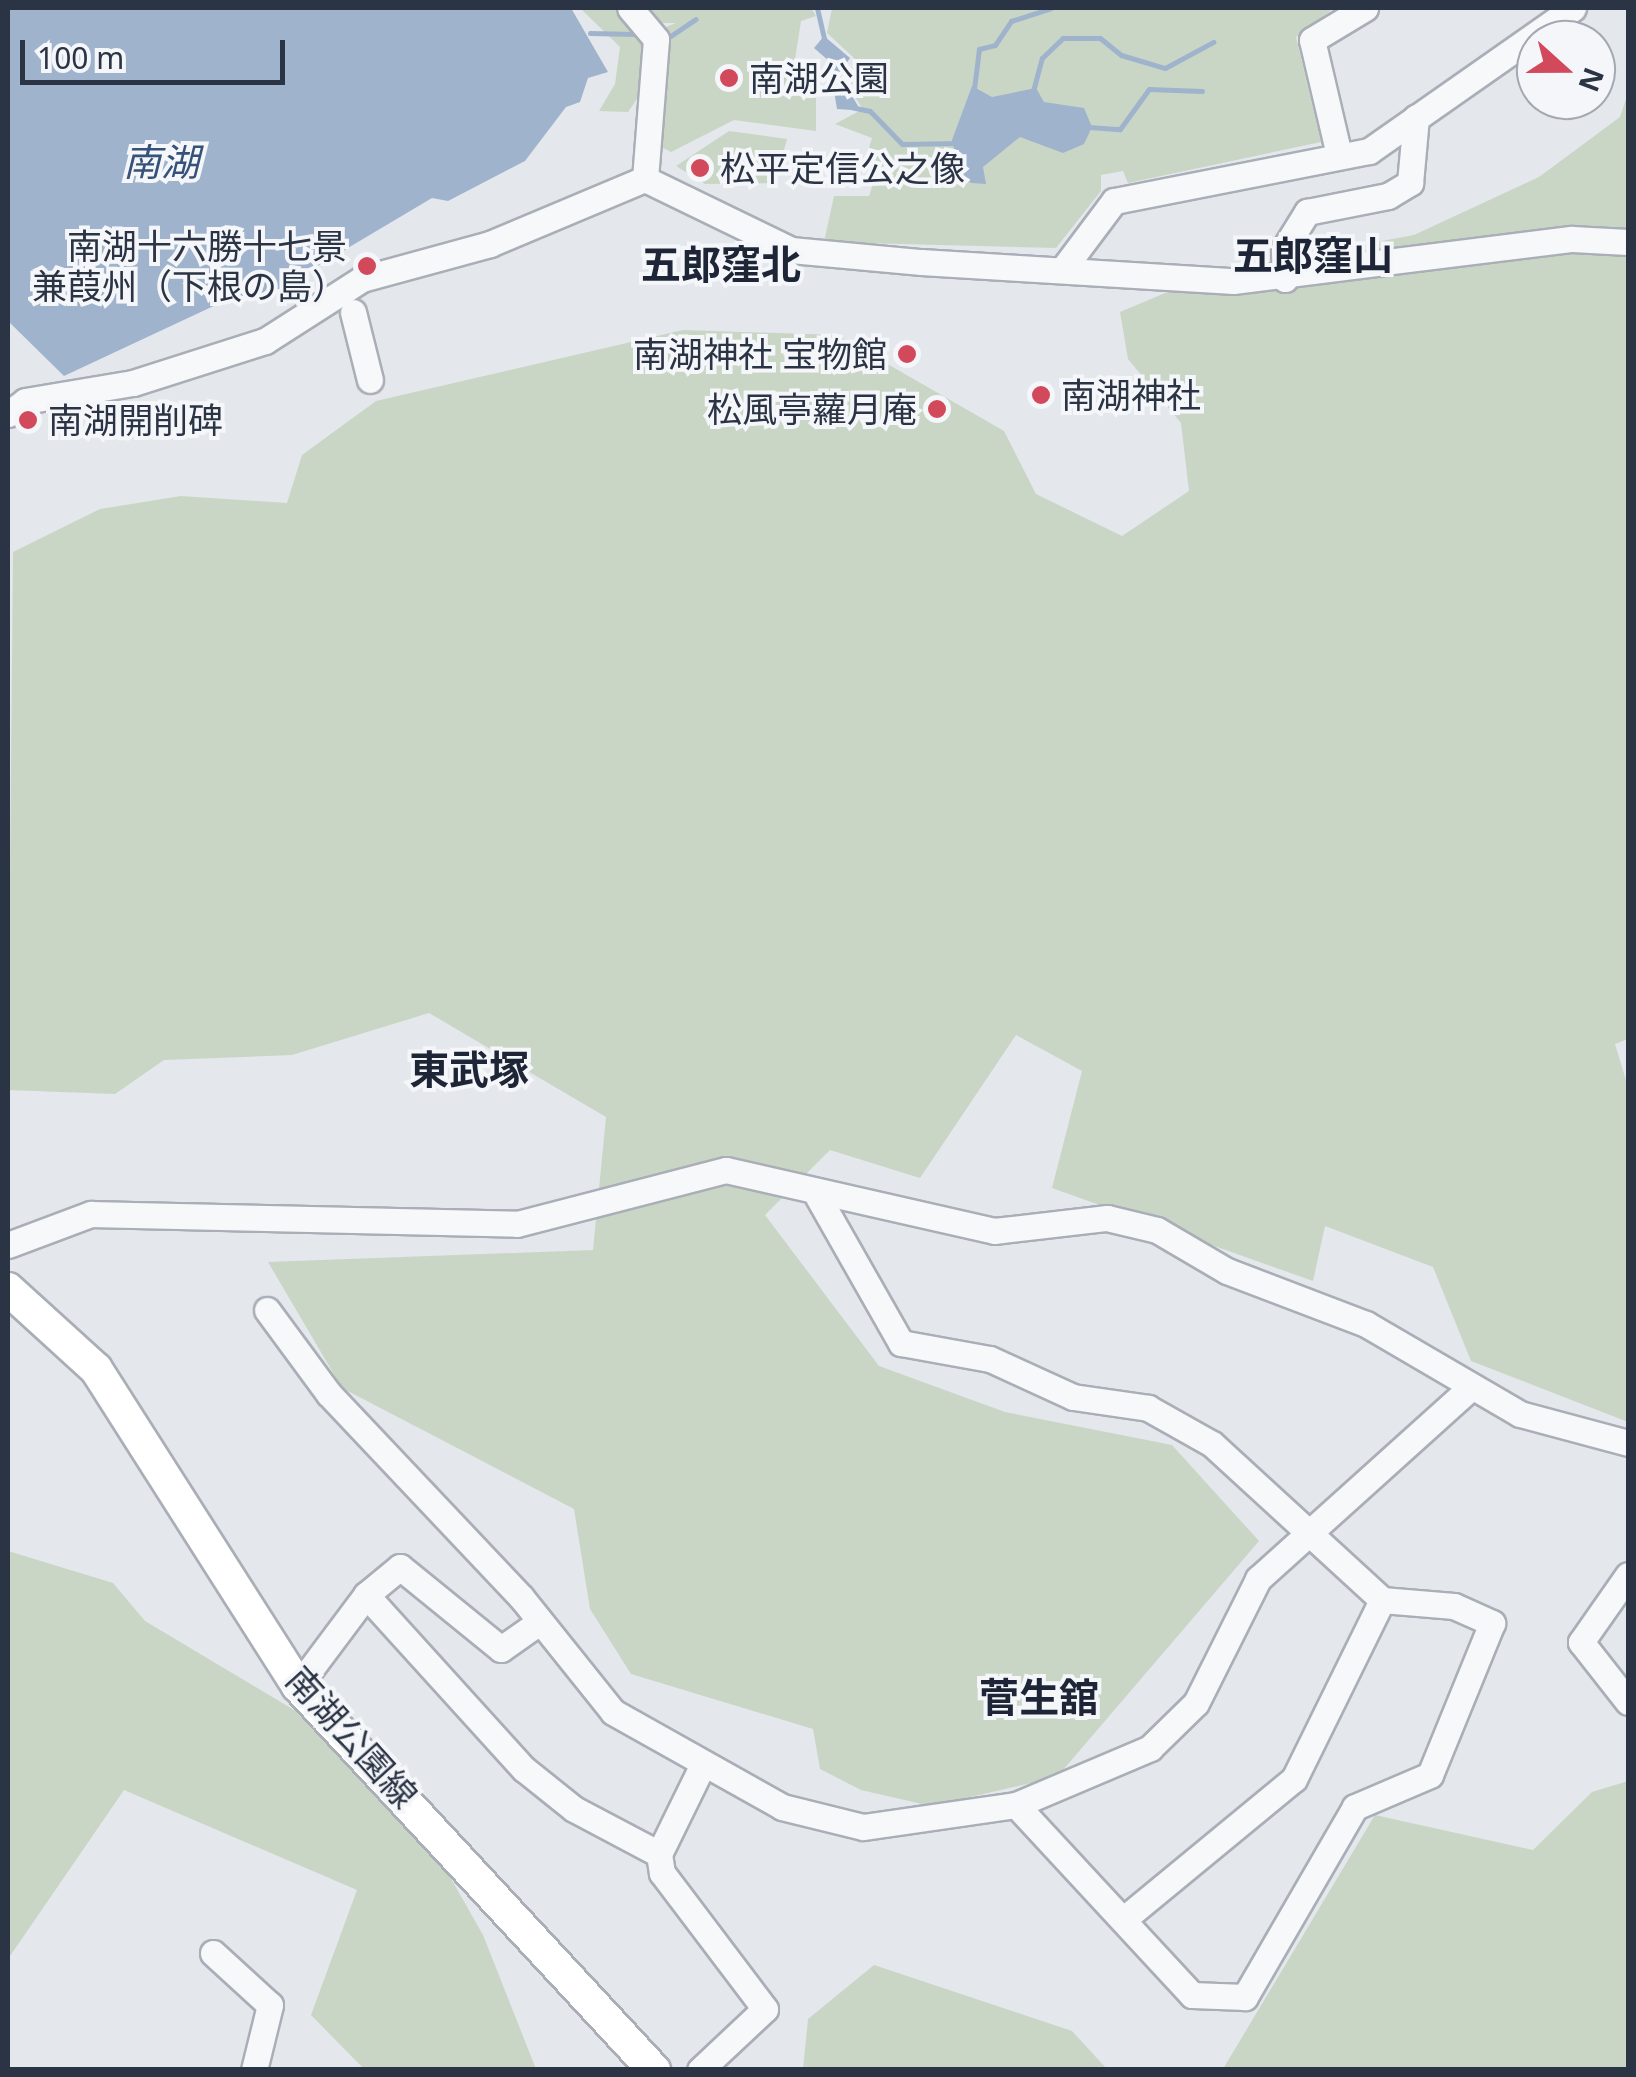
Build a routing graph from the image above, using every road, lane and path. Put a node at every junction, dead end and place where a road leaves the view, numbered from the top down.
1 (630, 8) edge
2 (1365, 8) edge
3 (1573, 8) edge
4 (1416, 117) junction
5 (1338, 154) junction
6 (644, 178) junction
7 (1628, 242) edge
8 (1066, 265) junction
9 (1284, 279) junction
10 (353, 312) dead end
11 (370, 380) dead end
12 (8, 414) edge
13 (818, 1198) junction
14 (8, 1246) edge
15 (8, 1289) edge
16 (267, 1310) dead end
17 (1468, 1390) junction
18 (1628, 1443) edge
19 (1303, 1530) junction
20 (1628, 1576) edge
21 (366, 1595) junction
22 (1382, 1600) junction
23 (538, 1623) junction
24 (298, 1686) junction
25 (1628, 1702) edge
26 (703, 1764) junction
27 (1016, 1805) junction
28 (659, 1854) junction
29 (1124, 1919) junction
30 (213, 1953) dead end
31 (254, 2070) edge
32 (654, 2070) edge
33 (700, 2070) edge

1 - 6 street
2 - 5 street
3 - 4 street
4 - 5 street
4 - 9 street
5 - 8 street
6 - 8 street
6 - 12 street
7 - 9 street
8 - 9 street
10 - 11 street
13 - 14 street
13 - 17 street
13 - 19 street
15 - 24 main road, 南湖公園線
16 - 23 street
17 - 18 street
17 - 19 street
19 - 22 street
19 - 27 street
20 - 25 street
21 - 23 street
21 - 24 street
21 - 28 street
22 - 29 street
22 - 29 street
23 - 26 street
24 - 32 main road, 南湖公園線
26 - 27 street
26 - 28 street
27 - 29 street
28 - 33 street
30 - 31 street

